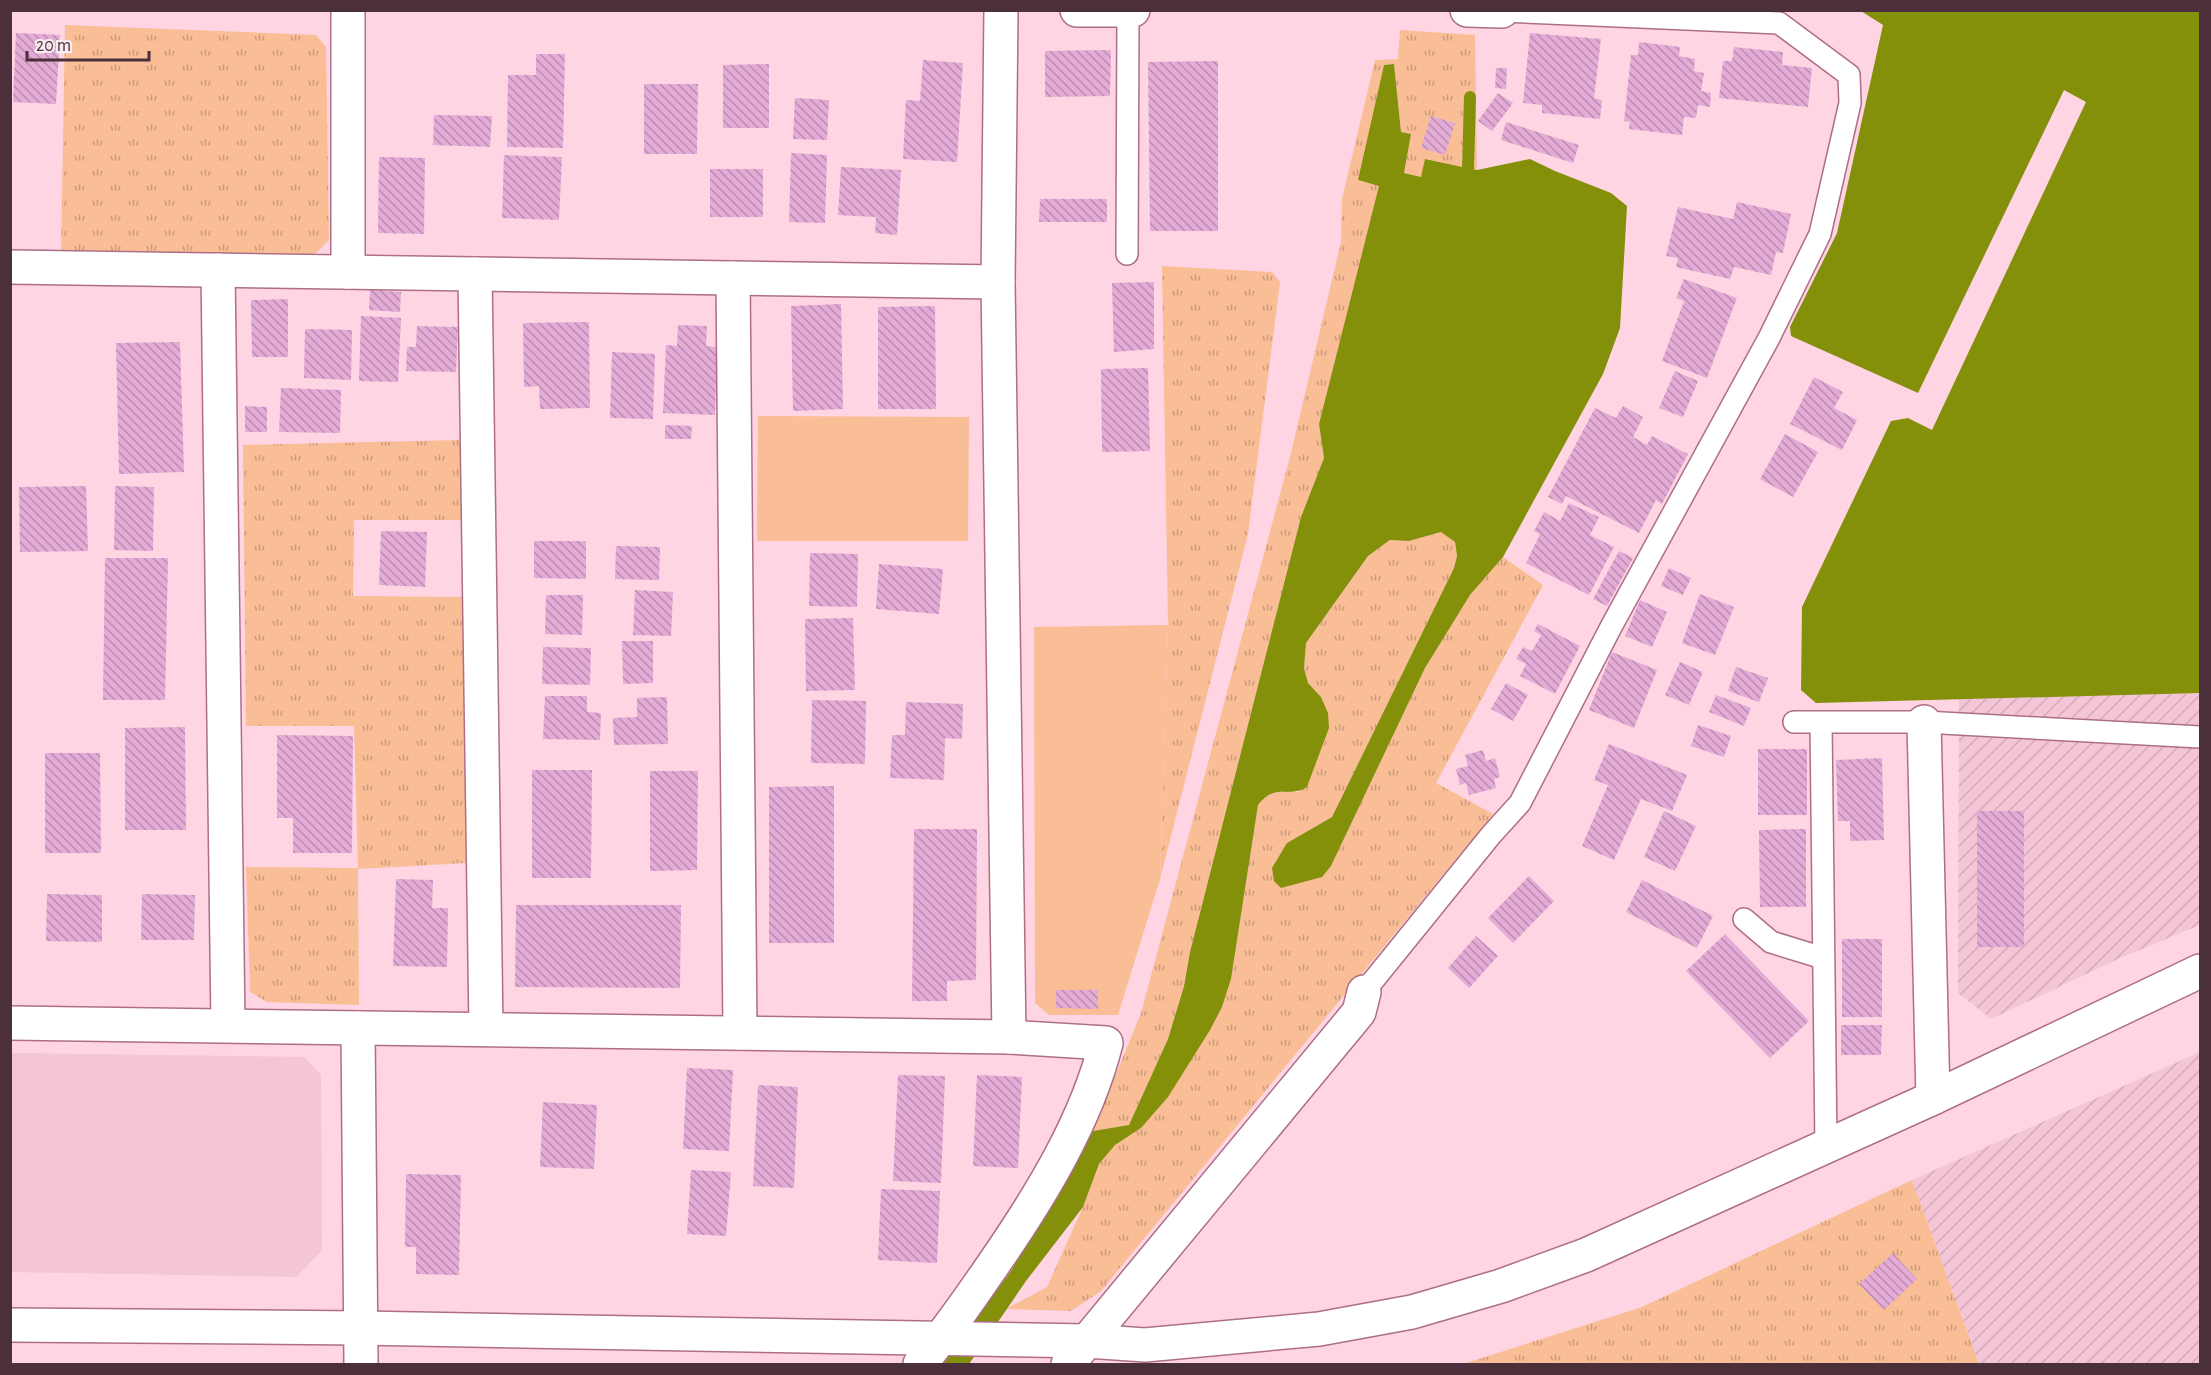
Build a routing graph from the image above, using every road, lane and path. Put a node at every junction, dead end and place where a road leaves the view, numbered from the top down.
1 (348, 10) edge
2 (1001, 10) edge
3 (1077, 10) edge
4 (1467, 10) edge
5 (1130, 11) edge
6 (1502, 11) edge
7 (1127, 254) dead end
8 (10, 267) edge
9 (218, 270) junction
10 (348, 272) junction
11 (475, 274) junction
12 (733, 278) junction
13 (998, 282) junction
14 (1794, 722) dead end
15 (1924, 722) junction
16 (1821, 723) junction
17 (2200, 737) edge
18 (1744, 919) dead end
19 (1823, 958) junction
20 (2200, 971) edge
21 (1364, 992) joint
22 (10, 1023) edge
23 (228, 1025) junction
24 (358, 1028) junction
25 (486, 1029) junction
26 (740, 1033) junction
27 (1009, 1037) junction
28 (1933, 1098) junction
29 (1826, 1146) junction
30 (10, 1325) edge
31 (361, 1328) junction
32 (941, 1339) junction
33 (1077, 1353) edge
34 (1143, 1355) edge
35 (361, 1365) edge
36 (920, 1365) edge

1 - 10 street
2 - 13 street
3 - 5 street
4 - 6 street
5 - 7 lane
6 - 21 lane
8 - 9 street
9 - 10 street
9 - 23 street
10 - 11 street
11 - 12 street
11 - 25 street
12 - 13 street
12 - 26 street
13 - 27 street
14 - 16 lane
15 - 16 lane
15 - 17 lane
15 - 28 street
16 - 19 lane
18 - 19 lane
19 - 29 lane
20 - 28 street
21 - 33 street
22 - 23 street
23 - 24 street
24 - 25 street
24 - 31 street
25 - 26 street
26 - 27 street
27 - 32 street
28 - 29 street
29 - 34 street
30 - 31 street
31 - 32 street
31 - 35 street
32 - 33 street
32 - 36 street
33 - 34 street

